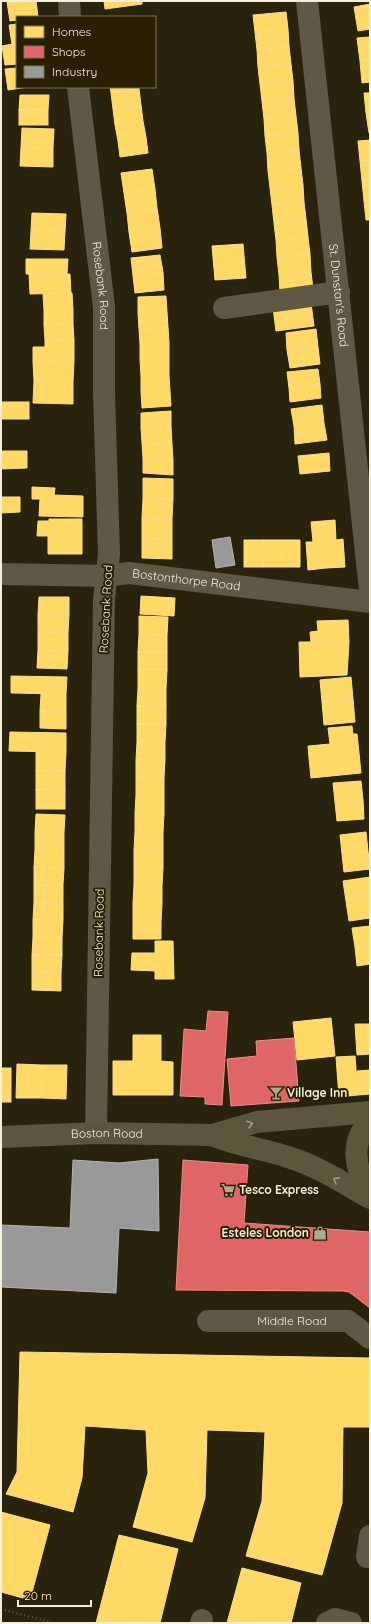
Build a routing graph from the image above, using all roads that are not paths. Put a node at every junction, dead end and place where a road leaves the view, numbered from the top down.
1 (68, 1) edge
2 (307, 1) edge
3 (70, 16) edge
4 (78, 88) edge
5 (339, 292) junction
6 (224, 308) dead end
7 (1, 574) edge
8 (106, 576) junction
9 (370, 590) edge
10 (370, 602) edge
11 (370, 1112) edge
12 (370, 1121) edge
13 (96, 1133) junction
14 (212, 1135) junction
15 (1, 1137) edge
16 (370, 1191) edge
17 (370, 1198) edge
18 (208, 1321) dead end
19 (370, 1338) edge
20 (327, 1623) edge
21 (351, 1623) edge

1 - 3 street
2 - 5 street, St. Dunstan's Road
4 - 8 street, Rosebank Road
5 - 6 street
5 - 9 street, St. Dunstan's Road
7 - 8 street, Bostonthorpe Road
8 - 10 street, Bostonthorpe Road
8 - 13 street, Rosebank Road
14 -> 11 main road, Boston Road
12 - 16 main road
13 - 14 main road, Boston Road
13 - 15 main road, Boston Road
17 -> 14 main road, Boston Road
18 - 19 street, Middle Road
20 - 21 street

